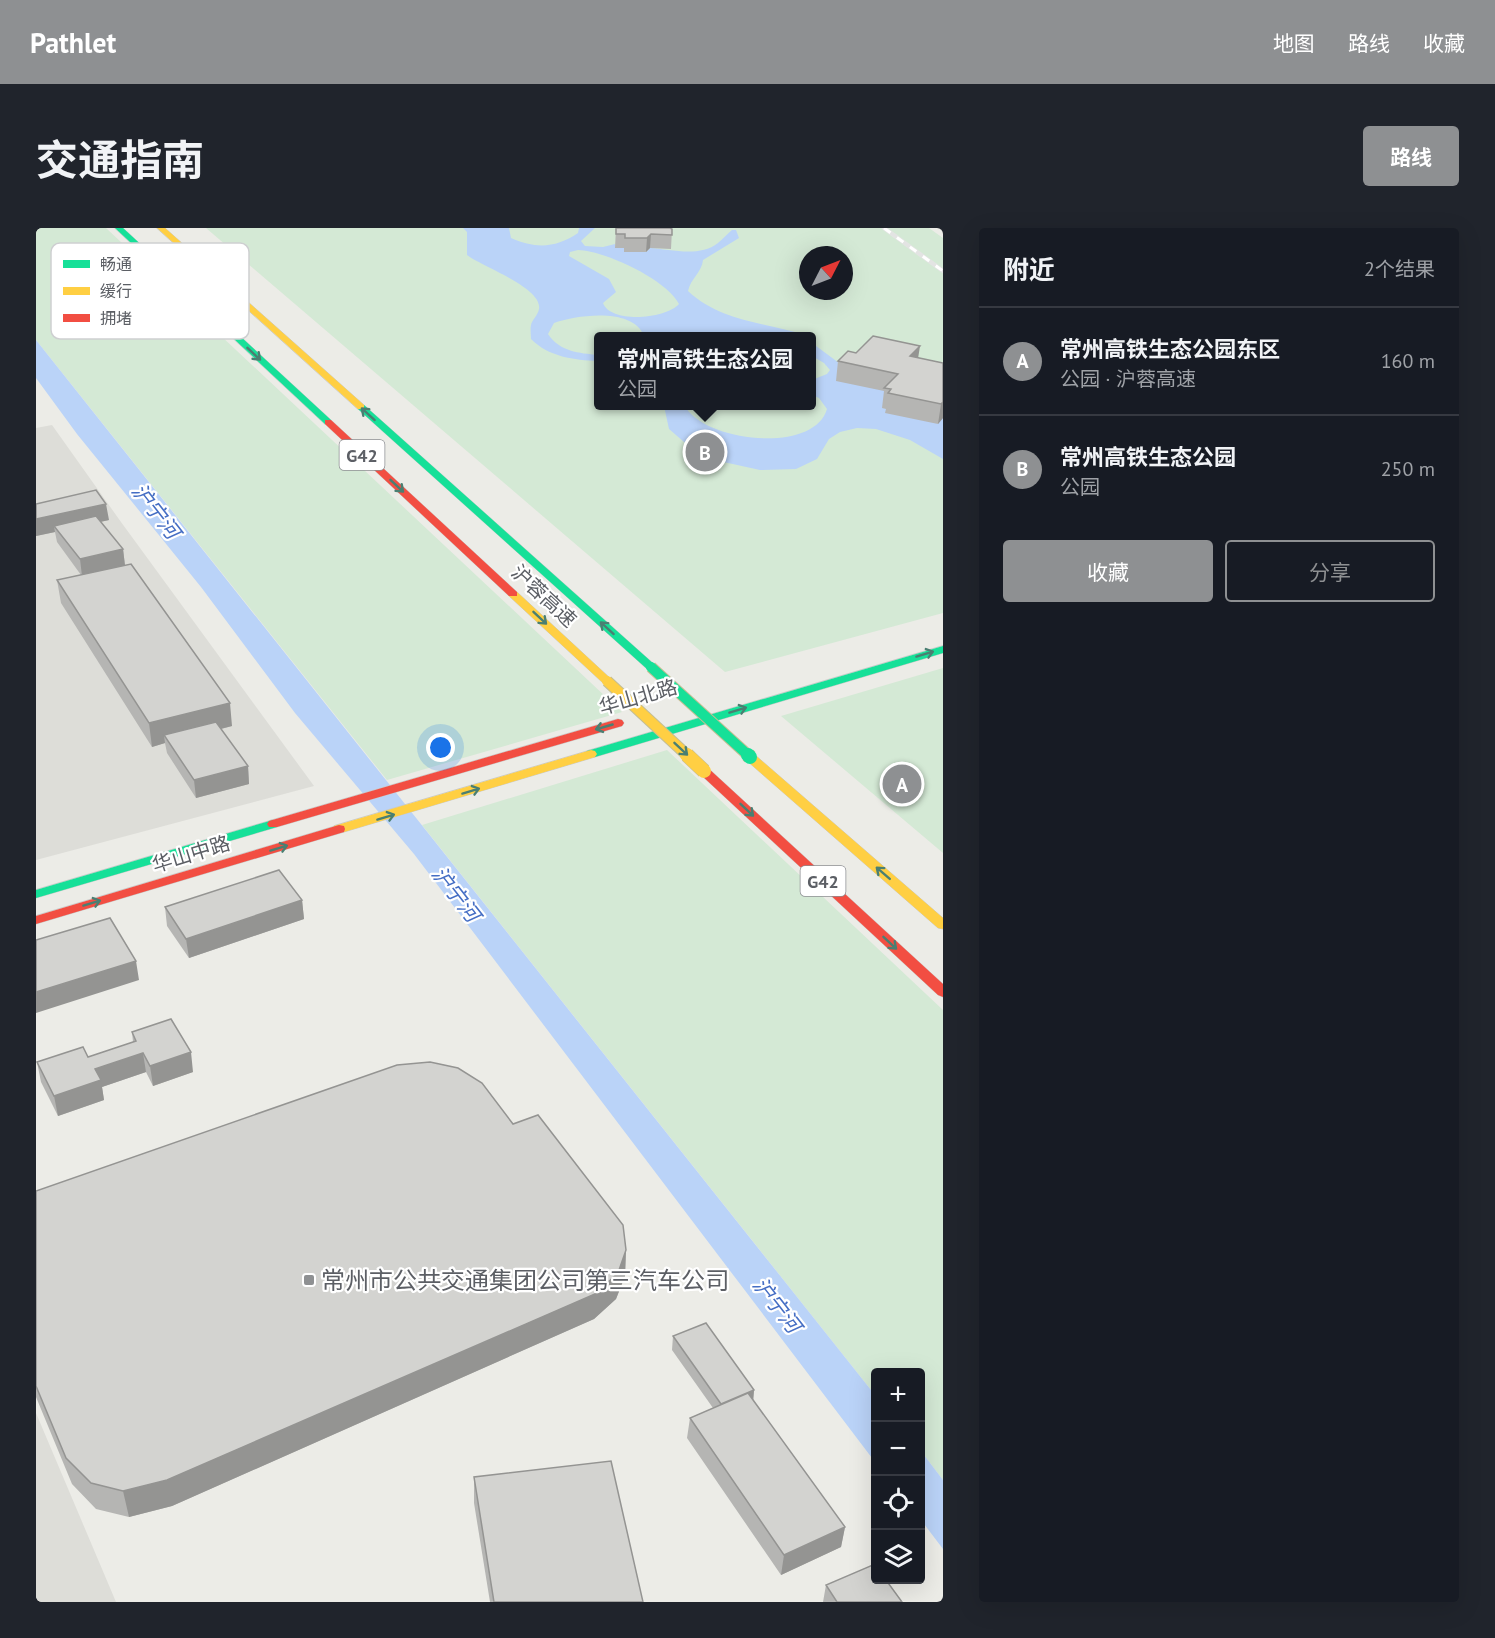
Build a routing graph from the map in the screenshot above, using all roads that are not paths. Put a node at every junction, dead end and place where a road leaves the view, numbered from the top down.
1 (119, 228) edge
2 (161, 228) edge
3 (135, 243) edge
4 (178, 243) edge
5 (249, 307) edge
6 (239, 339) edge
7 (943, 649) edge
8 (707, 698) dead end
9 (344, 804) joint
10 (357, 825) joint
11 (36, 894) edge
12 (36, 920) edge
13 (943, 926) edge
14 (943, 992) edge

1 -> 3 main road, 沪蓉高速 / G42, bridge
4 -> 2 main road, 沪蓉高速 / G42, bridge
13 -> 5 main road, 沪蓉高速 / G42, bridge
6 -> 14 main road, 沪蓉高速 / G42, bridge
10 -> 7 main road, 华山北路
8 -> 9 main road, 华山北路
9 - 11 main road, 华山中路
12 -> 10 main road, 华山中路

